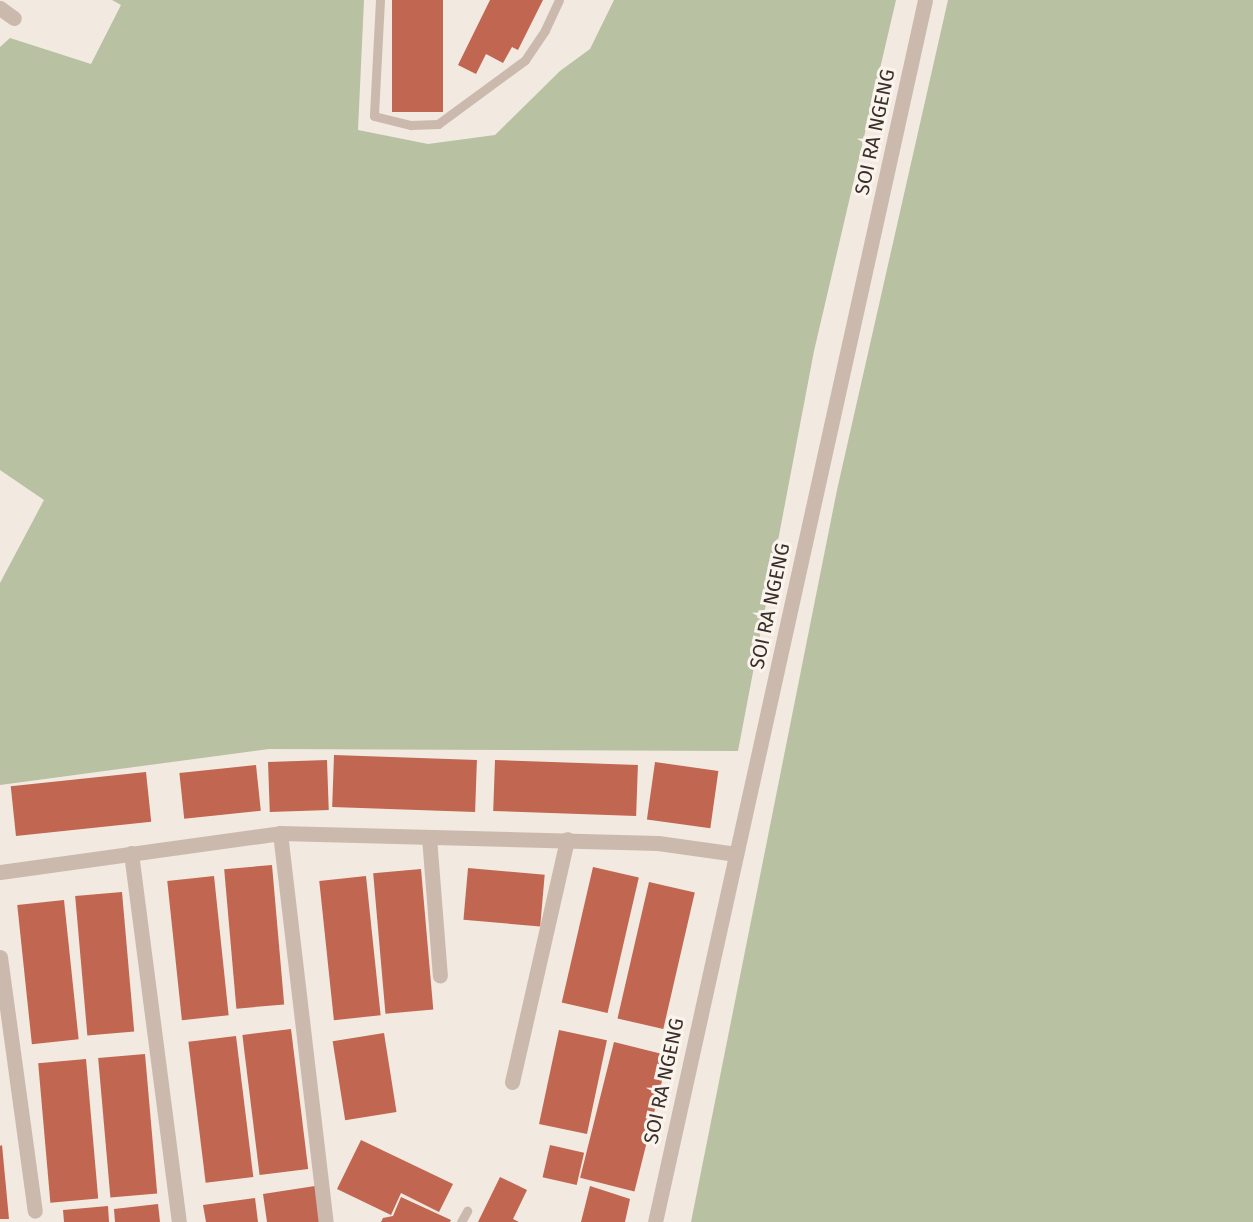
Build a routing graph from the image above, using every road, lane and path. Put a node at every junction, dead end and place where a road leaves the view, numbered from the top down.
1 (380, 0) edge
2 (559, 0) edge
3 (925, 0) edge
4 (0, 8) edge
5 (14, 18) dead end
6 (280, 833) junction
7 (429, 837) junction
8 (567, 839) junction
9 (131, 853) junction
10 (736, 854) junction
11 (0, 872) edge
12 (0, 957) edge
13 (440, 976) dead end
14 (512, 1082) dead end
15 (35, 1211) dead end
16 (467, 1211) dead end
17 (178, 1222) edge
18 (326, 1222) edge
19 (461, 1222) edge
20 (655, 1222) edge

1 - 2 lane
3 - 10 street, SOI RA NGENG
4 - 5 street
6 - 7 street
6 - 9 street
6 - 18 street
7 - 8 street
7 - 13 street
8 - 10 street
8 - 14 street
9 - 11 street
9 - 17 street
10 - 20 street, SOI RA NGENG
12 - 15 street
16 - 19 lane

